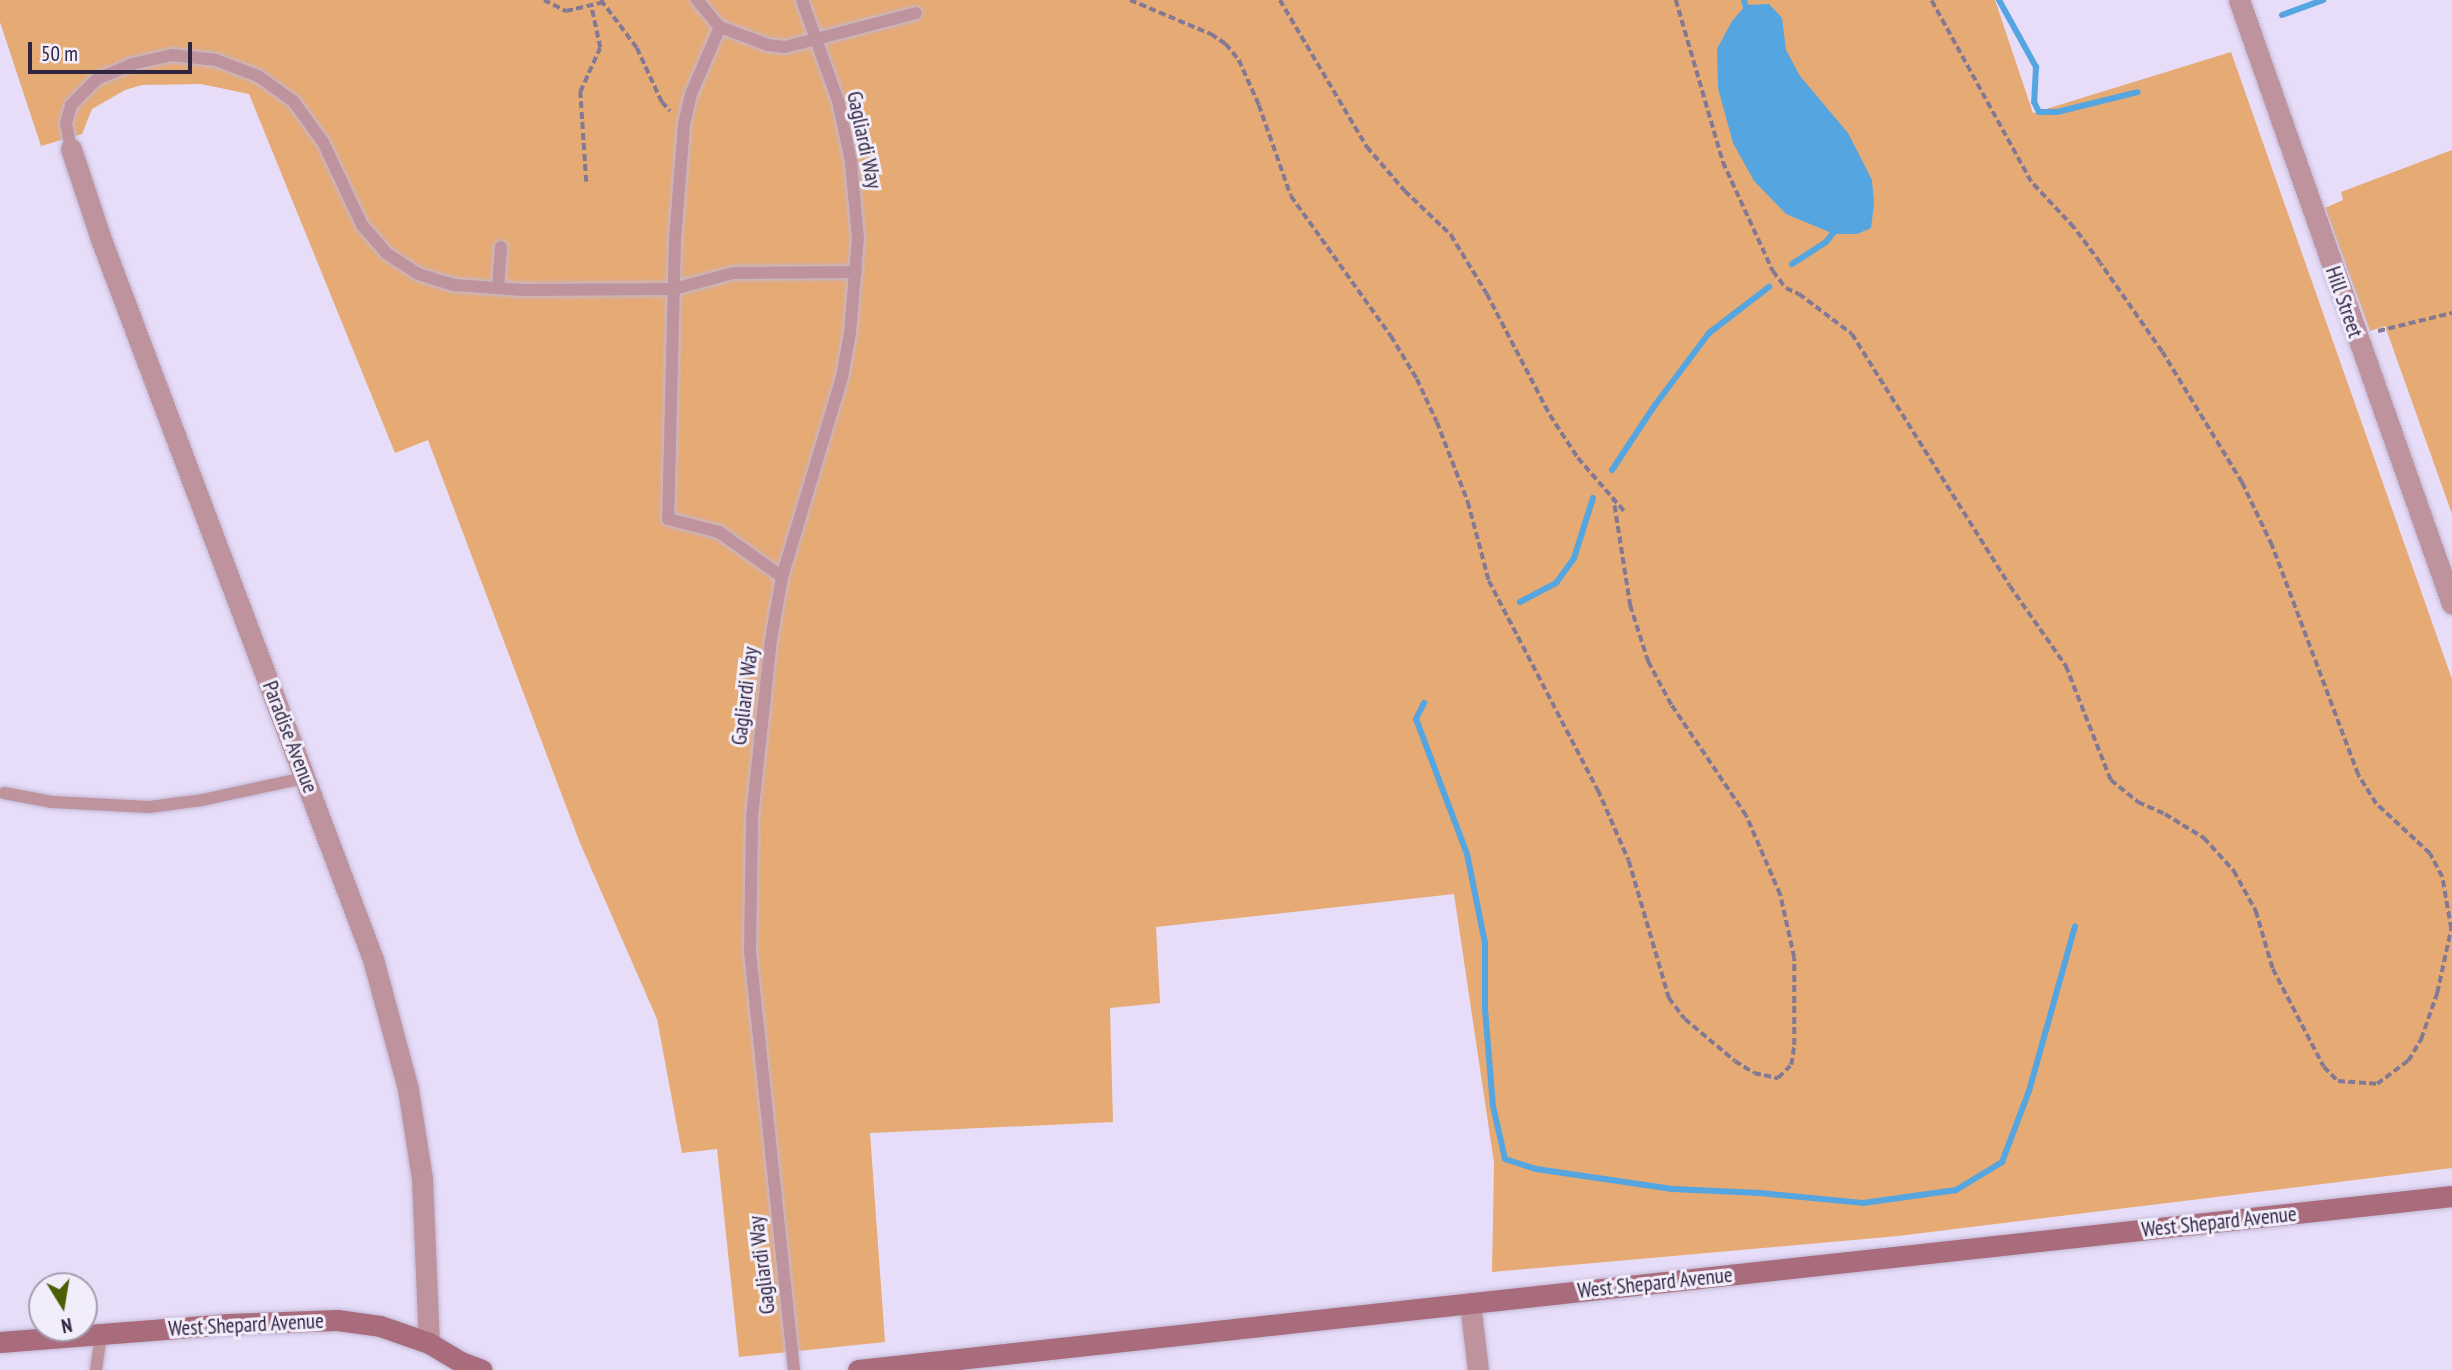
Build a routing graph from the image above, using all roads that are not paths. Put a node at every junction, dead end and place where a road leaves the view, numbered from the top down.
1 (697, 0) edge
2 (802, 0) edge
3 (2239, 0) edge
4 (916, 13) dead end
5 (720, 27) junction
6 (818, 39) junction
7 (71, 149) joint
8 (501, 247) dead end
9 (856, 272) junction
10 (498, 288) junction
11 (674, 289) junction
12 (782, 577) junction
13 (2452, 604) edge
14 (305, 778) junction
15 (4, 793) dead end
16 (2452, 1196) edge
17 (1470, 1303) junction
18 (101, 1335) junction
19 (0, 1342) edge
20 (429, 1343) junction
21 (96, 1370) edge
22 (482, 1370) edge
23 (794, 1370) edge
24 (858, 1370) edge
25 (1478, 1370) edge

1 - 5 lane
2 - 6 lane, Gagliardi Way
3 - 13 street, Hill Street
4 - 6 lane
5 - 6 lane
5 - 11 lane
6 - 9 lane, Gagliardi Way
7 - 10 lane
7 - 14 street, Paradise Avenue
8 - 10 lane
9 - 11 lane
9 - 12 lane, Gagliardi Way
10 - 11 lane
11 - 12 lane
12 - 23 lane, Gagliardi Way
14 - 15 lane
14 - 20 street, Paradise Avenue
16 - 17 street, West Shepard Avenue
17 - 24 street, West Shepard Avenue
17 - 25 street
18 - 19 street, West Shepard Avenue
18 - 20 street, West Shepard Avenue
18 - 21 lane
20 - 22 street, West Shepard Avenue

